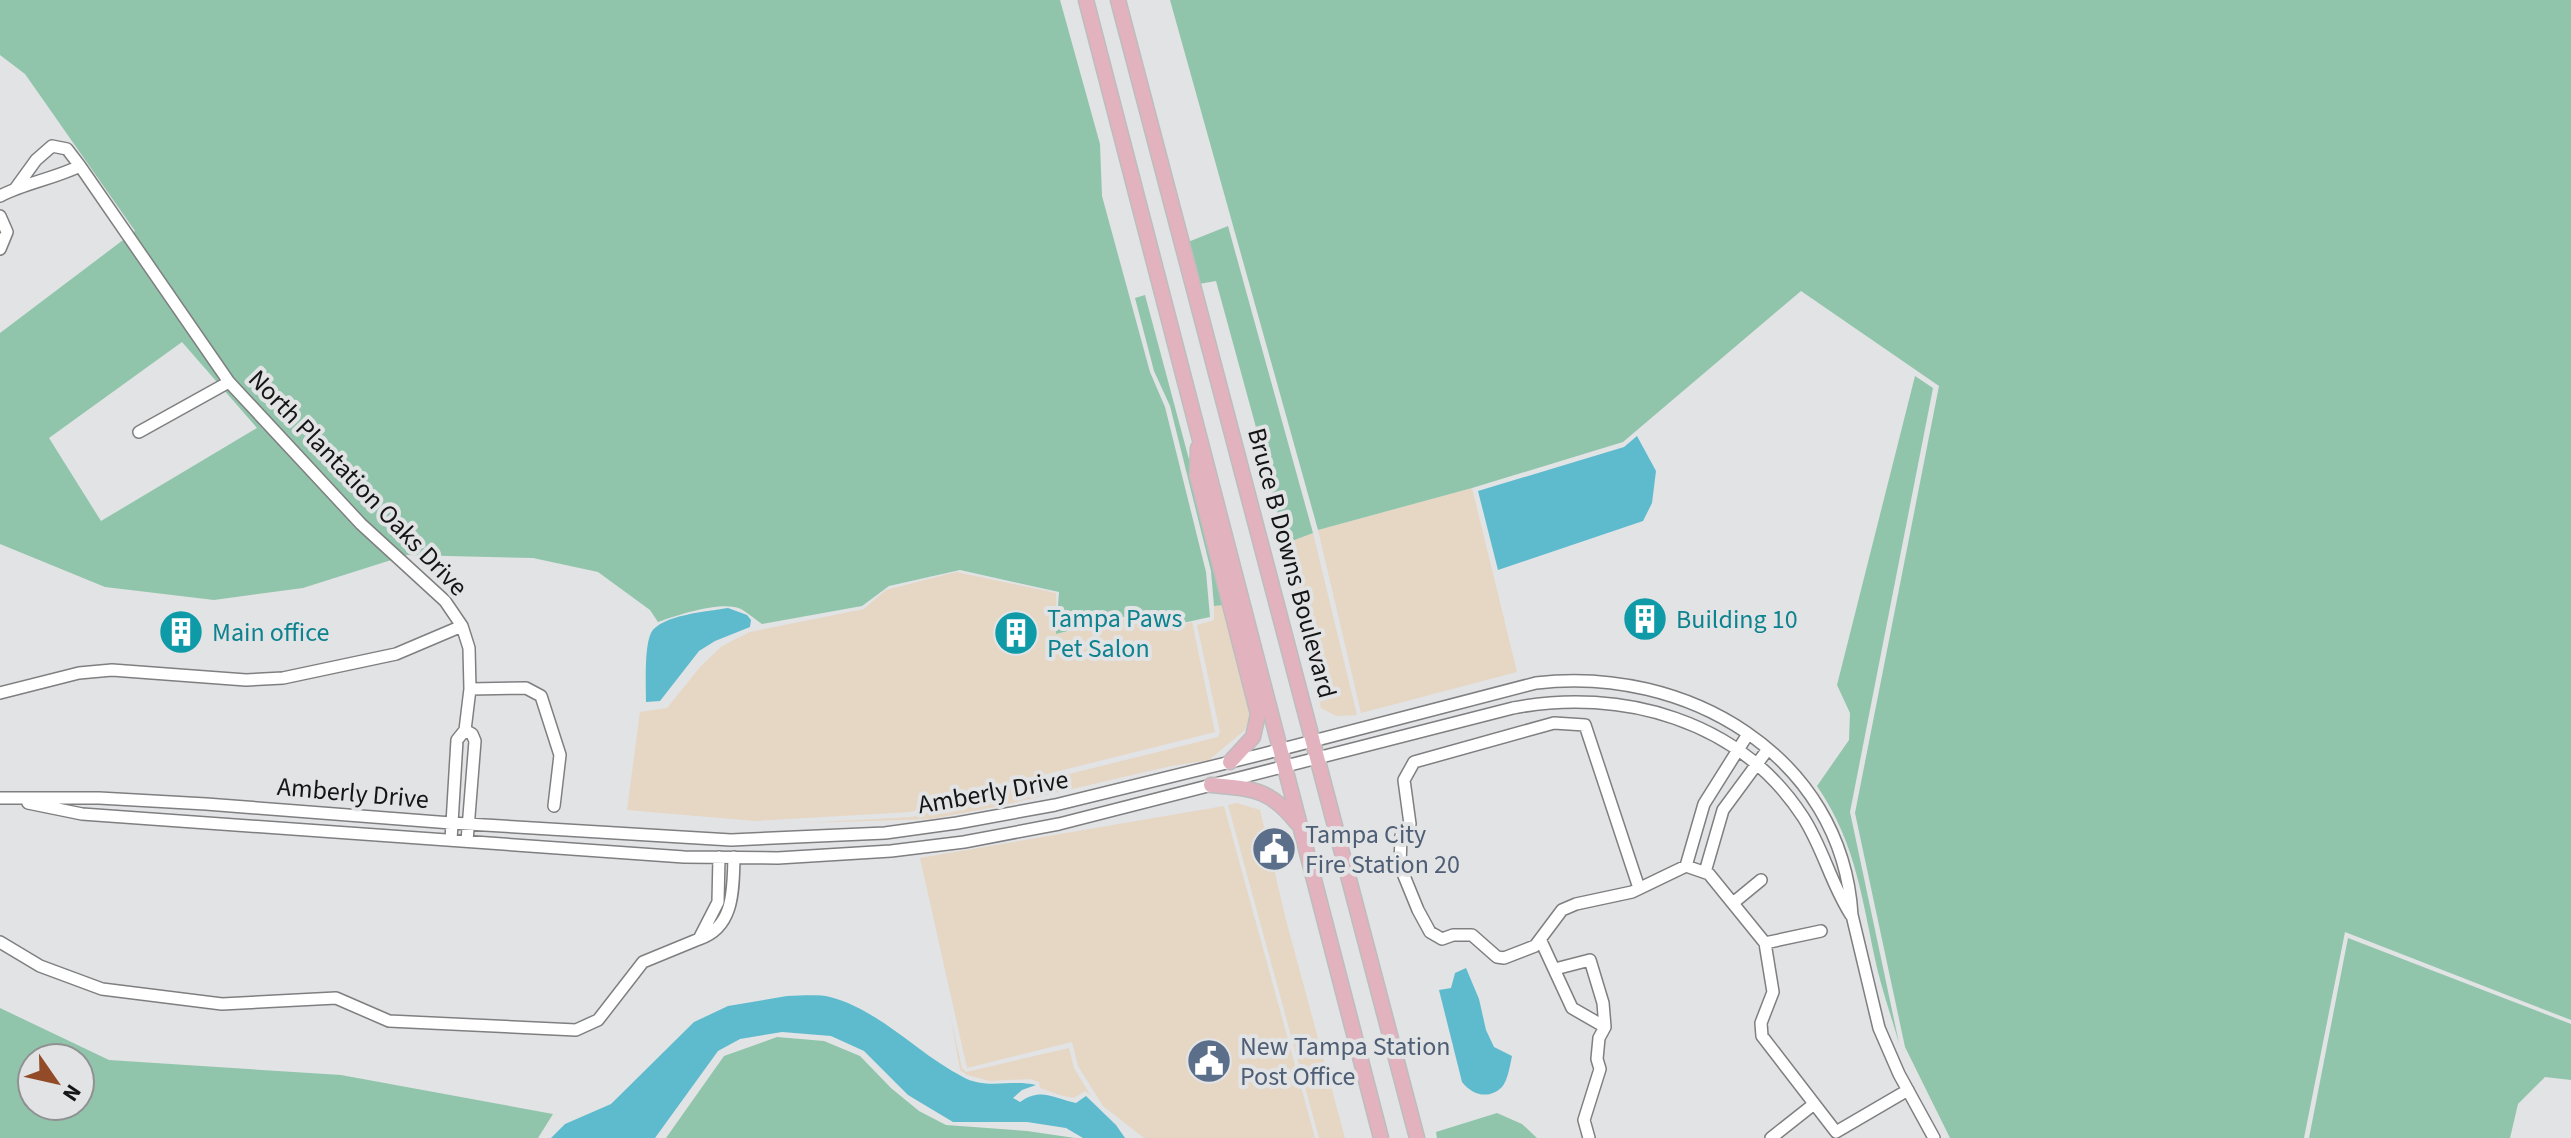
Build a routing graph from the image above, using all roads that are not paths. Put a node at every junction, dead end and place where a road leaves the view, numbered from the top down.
1 (1086, 0) edge
2 (1118, 0) edge
3 (80, 166) junction
4 (15, 189) junction
5 (0, 196) edge
6 (0, 216) edge
7 (0, 249) edge
8 (229, 382) junction
9 (139, 432) dead end
10 (1199, 435) junction
11 (462, 626) junction
12 (470, 689) junction
13 (0, 693) edge
14 (465, 730) junction
15 (1748, 734) junction
16 (1313, 740) junction
17 (1281, 749) junction
18 (1768, 749) junction
19 (1736, 751) junction
20 (1318, 758) junction
21 (1230, 762) junction
22 (1755, 765) junction
23 (1285, 766) junction
24 (1211, 785) junction
25 (1711, 789) junction
26 (3, 798) edge
27 (1729, 800) junction
28 (554, 806) dead end
29 (451, 823) junction
30 (468, 824) junction
31 (1301, 828) junction
32 (451, 840) junction
33 (731, 840) junction
34 (467, 841) junction
35 (728, 857) junction
36 (1686, 866) junction
37 (1705, 872) junction
38 (1761, 880) dead end
39 (1639, 888) junction
40 (718, 902) junction
41 (1733, 903) junction
42 (731, 904) junction
43 (1852, 915) junction
44 (1821, 931) dead end
45 (699, 939) junction
46 (1541, 941) junction
47 (0, 942) edge
48 (1765, 943) junction
49 (1555, 969) junction
50 (1605, 1027) junction
51 (1908, 1090) junction
52 (1814, 1104) junction
53 (1831, 1135) edge
54 (1381, 1138) edge
55 (1417, 1138) edge
56 (1589, 1138) edge
57 (1771, 1138) edge
58 (1934, 1138) edge

1 - 10 main road
2 - 16 main road, Bruce B Downs Boulevard
3 - 4 street
3 - 4 street
3 - 8 street, North Plantation Oaks Drive
4 - 5 street
6 - 7 street
8 - 9 street
8 - 11 street, North Plantation Oaks Drive
10 - 17 main road
10 - 21 main road
11 - 12 street
11 - 13 street
12 - 14 street
12 - 28 street
14 - 29 street
14 - 30 street
15 - 16 street, Amberly Drive
15 - 18 street, Amberly Drive
15 - 19 street
16 - 17 street, Amberly Drive
16 - 20 main road, Bruce B Downs Boulevard
17 - 21 street, Amberly Drive
17 - 23 main road
18 - 22 street
18 - 43 street, Amberly Drive
19 - 20 street, Amberly Drive
19 - 22 street, Amberly Drive
19 - 25 street
20 - 23 street, Amberly Drive
20 - 55 main road, Bruce B Downs Boulevard
21 - 33 street, Amberly Drive
22 - 27 street
22 - 43 street, Amberly Drive
23 - 24 street, Amberly Drive
23 - 31 main road
24 - 31 main road
24 - 35 street, Amberly Drive
25 - 27 street
25 - 36 street
26 - 29 street, Amberly Drive
26 - 32 street, Amberly Drive
27 - 37 street
29 - 30 street, Amberly Drive
29 - 32 street
30 - 33 street, Amberly Drive
30 - 34 street
31 - 54 main road
32 - 34 street, Amberly Drive
33 - 35 street
34 - 35 street, Amberly Drive
35 - 40 street
35 - 42 street
36 - 37 street
36 - 39 street
37 - 41 street
38 - 41 street
39 - 46 street
39 - 46 street
40 - 42 street
40 - 45 street
41 - 48 street
42 - 45 street
43 - 51 street, Amberly Drive
44 - 48 street
45 - 47 street
46 - 49 street
48 - 52 street
49 - 50 street
49 - 50 street
50 - 56 street
51 - 53 street
51 - 58 street, Amberly Drive
52 - 53 street
52 - 57 street

